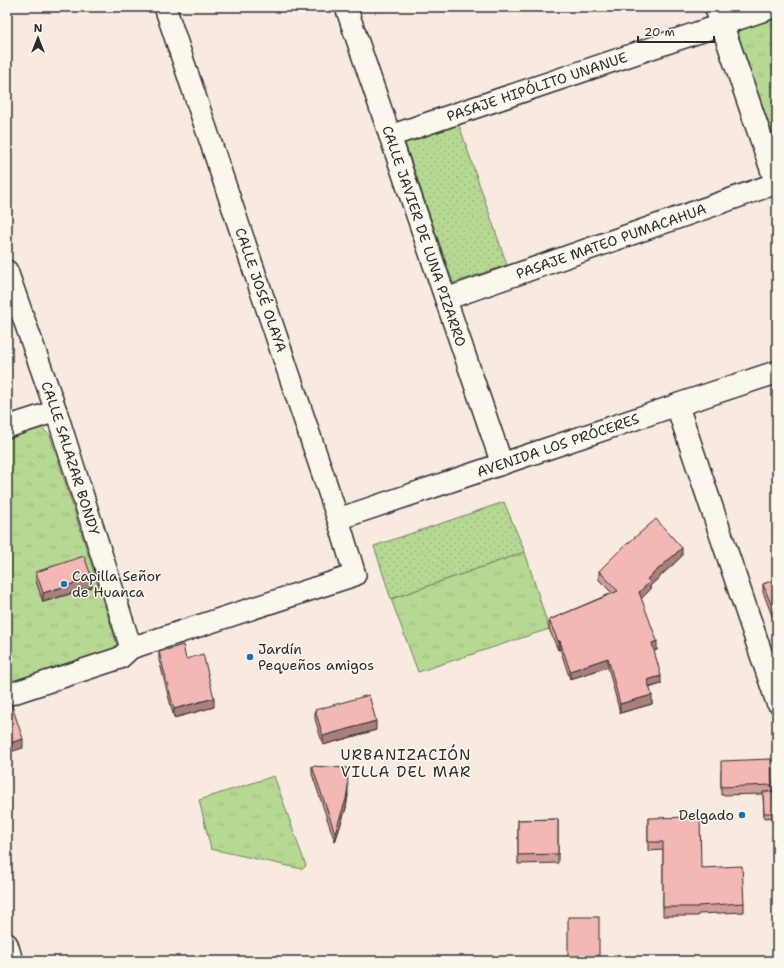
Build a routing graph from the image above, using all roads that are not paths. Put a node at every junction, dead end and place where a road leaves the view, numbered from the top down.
1 (165, 7) edge
2 (346, 7) edge
3 (774, 7) edge
4 (719, 16) edge
5 (390, 136) junction
6 (777, 184) edge
7 (7, 271) edge
8 (446, 299) junction
9 (777, 372) edge
10 (678, 405) junction
11 (56, 411) junction
12 (7, 427) edge
13 (502, 464) junction
14 (338, 519) junction
15 (131, 648) junction
16 (7, 695) edge
17 (777, 701) edge
18 (7, 944) edge
19 (12, 961) edge

1 - 14 street, CALLE JOSÉ OLAYA
2 - 5 street, CALLE JAVIER DE LUNA PIZARRO
3 - 4 street, PASAJE HIPÓLITO UNANUE
4 - 5 street, PASAJE HIPÓLITO UNANUE
4 - 6 street
5 - 8 street, CALLE JAVIER DE LUNA PIZARRO
6 - 8 street, PASAJE MATEO PUMACAHUA
7 - 11 street, CALLE SALAZAR BONDY
8 - 13 street, CALLE JAVIER DE LUNA PIZARRO
9 - 10 street, AVENIDA LOS PRÓCERES
10 - 13 street, AVENIDA LOS PRÓCERES
10 - 17 street
11 - 12 street
11 - 15 street, CALLE SALAZAR BONDY
13 - 14 street, AVENIDA LOS PRÓCERES
14 - 15 street, CALLE JOSÉ OLAYA
15 - 16 street
18 - 19 street

